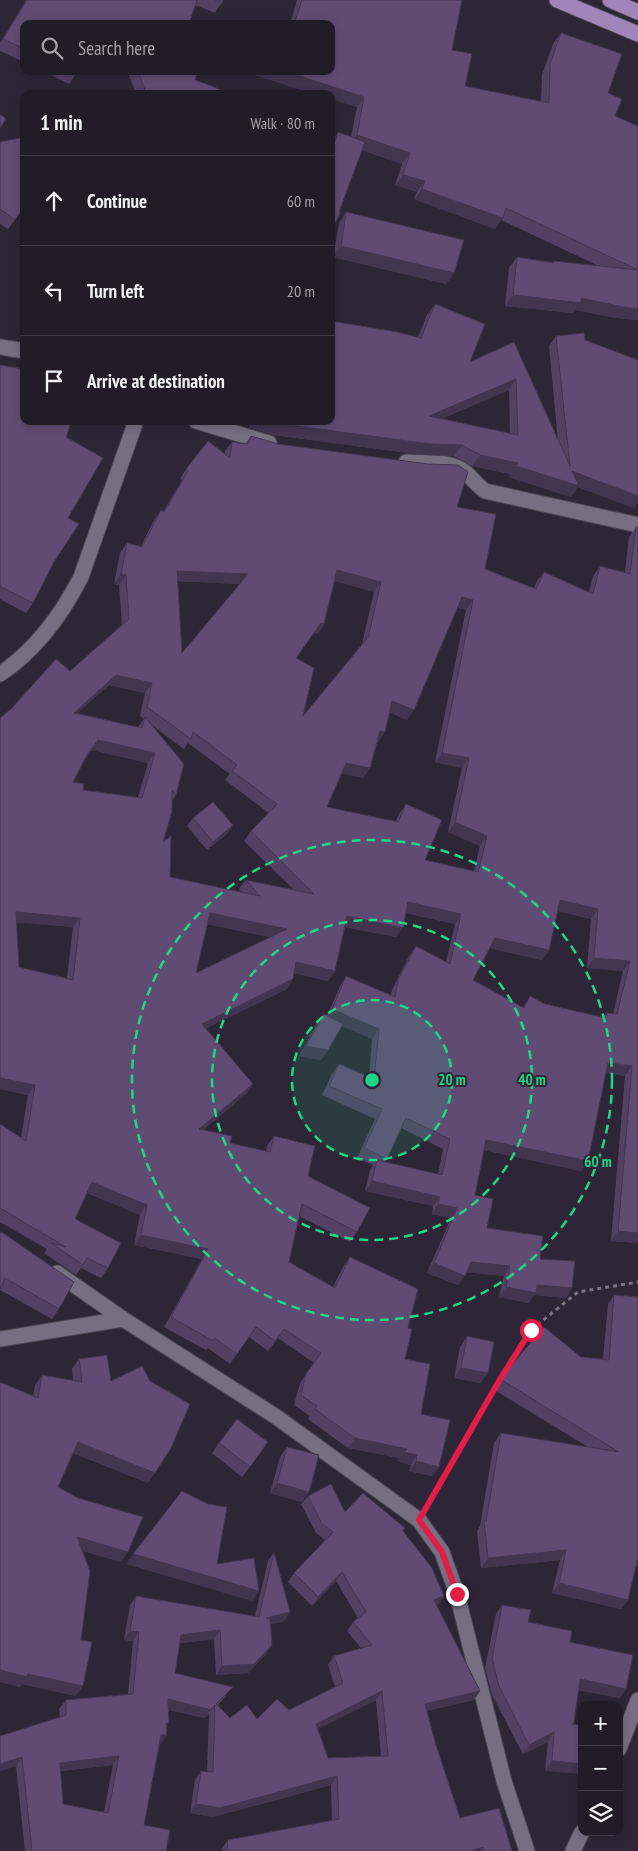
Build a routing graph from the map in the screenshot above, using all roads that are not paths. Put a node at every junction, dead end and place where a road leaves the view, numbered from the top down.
1 (557, 0) edge
2 (610, 0) edge
3 (638, 12) edge
4 (638, 34) edge
5 (0, 347) edge
6 (20, 350) edge
7 (135, 425) edge
8 (209, 425) edge
9 (281, 446) edge
10 (394, 460) edge
11 (638, 524) edge
12 (0, 674) edge
13 (44, 1263) edge
14 (123, 1319) junction
15 (0, 1339) edge
16 (638, 1700) edge
17 (620, 1746) edge
18 (580, 1836) edge
19 (527, 1851) edge
20 (573, 1851) edge

1 - 4 main road
2 - 3 main road
5 - 6 street
7 - 12 street
8 - 9 street
10 - 11 street
13 - 14 street
14 - 15 street
14 - 19 street
16 - 17 street
18 - 20 street

